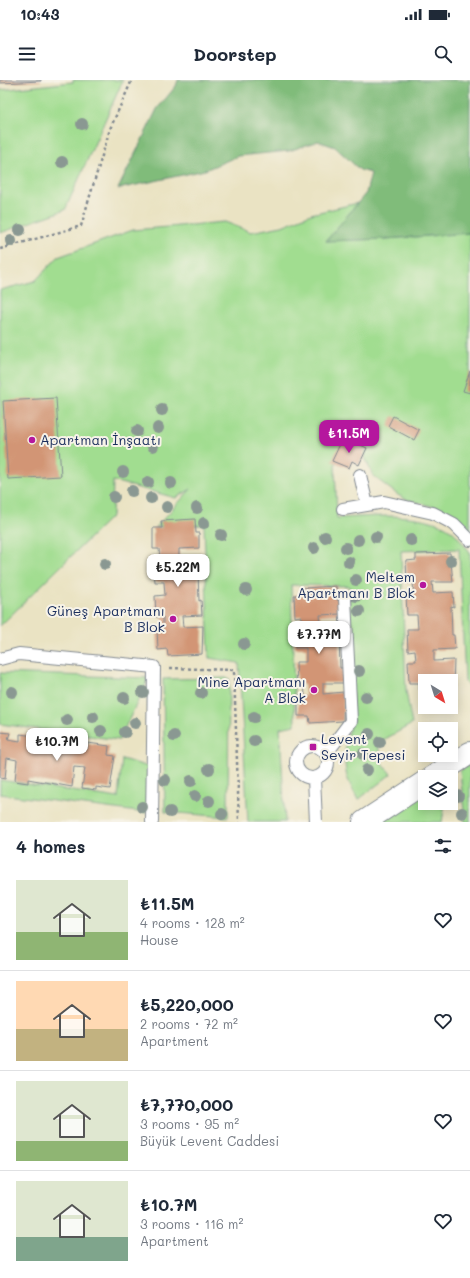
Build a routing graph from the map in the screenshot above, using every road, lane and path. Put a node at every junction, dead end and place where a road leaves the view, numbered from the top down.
1 (132, 80) edge
2 (0, 249) edge
3 (360, 475) dead end
4 (367, 505) junction
5 (343, 510) dead end
6 (470, 540) edge
7 (345, 599) dead end
8 (0, 659) edge
9 (154, 667) junction
10 (470, 753) edge
11 (326, 754) junction
12 (444, 770) edge
13 (314, 778) junction
14 (418, 787) edge
15 (152, 822) edge
16 (239, 822) edge
17 (316, 822) edge
18 (364, 822) edge

1 - 2 path
3 - 4 lane
4 - 5 lane
4 - 6 lane
7 - 11 lane
8 - 9 lane
9 - 15 lane
9 - 16 path
10 - 12 street
11 - 13 lane
11 - 13 lane
13 - 17 lane
14 - 18 street

